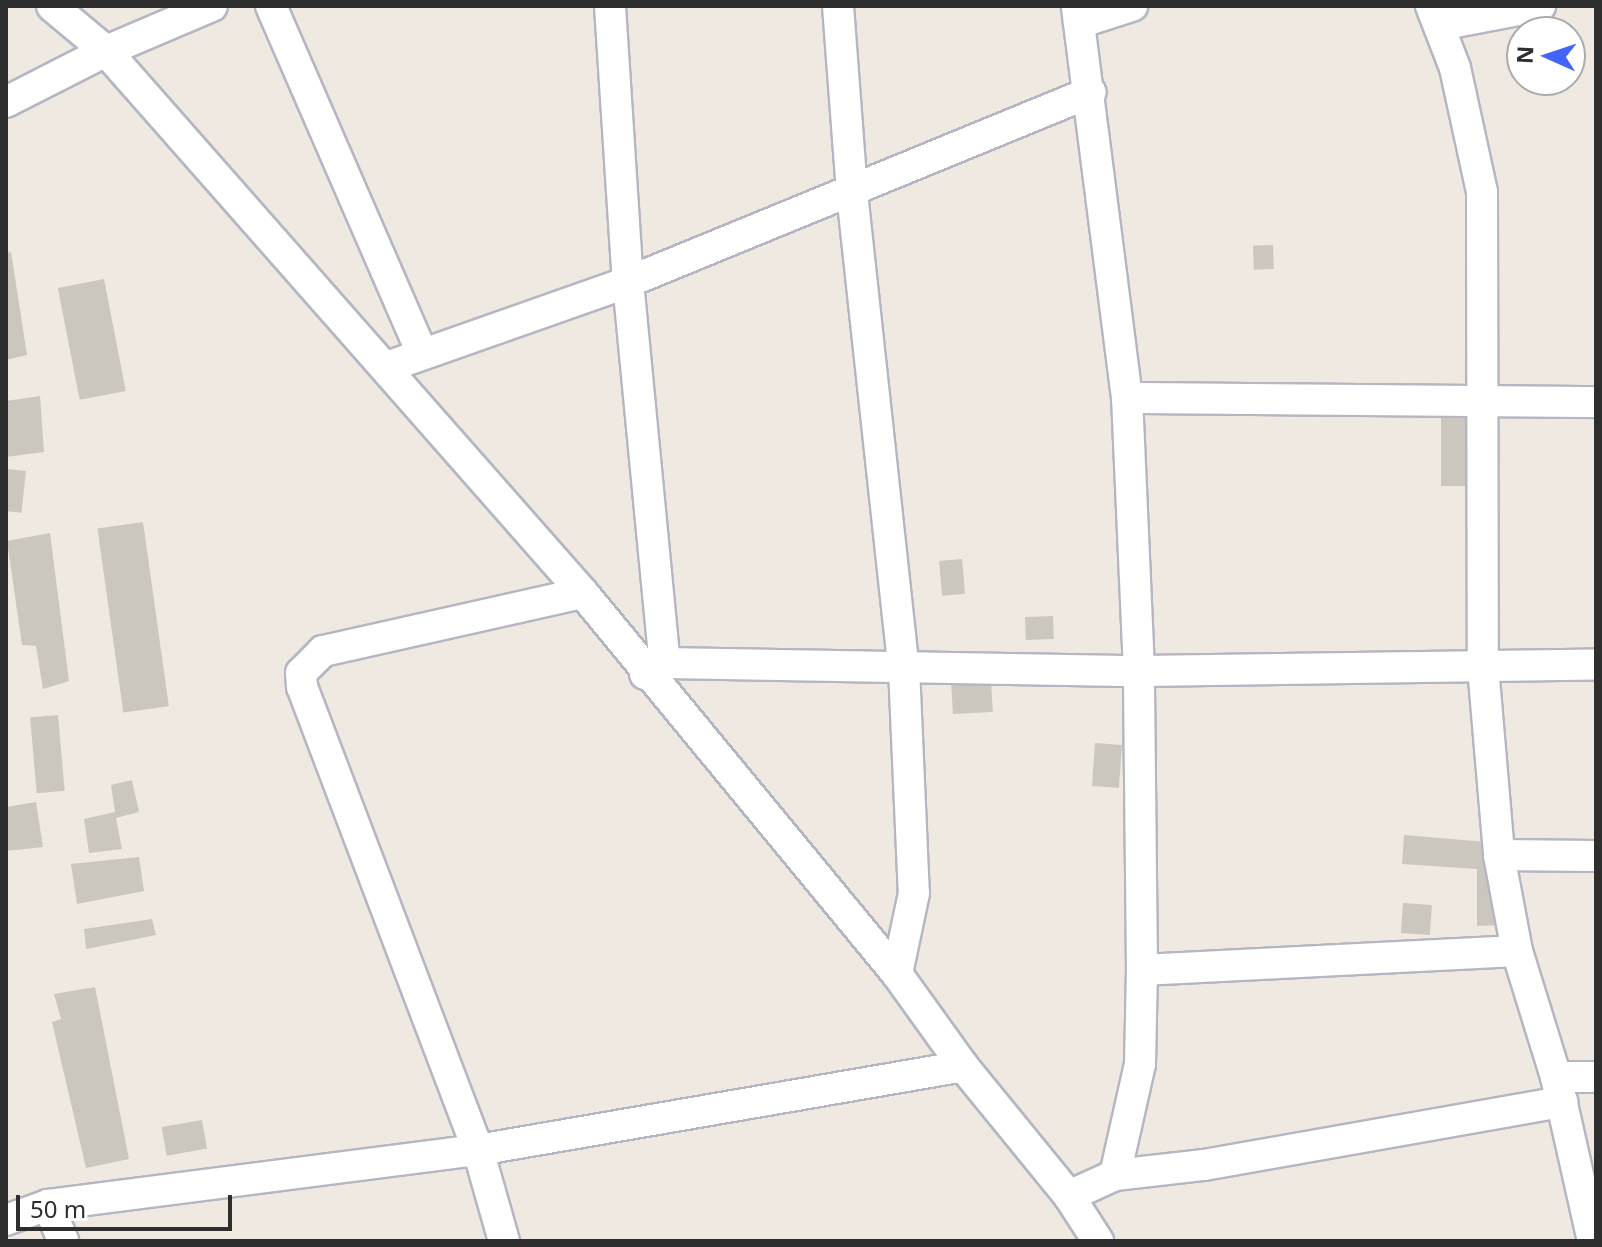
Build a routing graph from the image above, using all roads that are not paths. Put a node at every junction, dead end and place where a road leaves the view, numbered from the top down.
1 (52, 6) edge
2 (212, 6) edge
3 (271, 6) edge
4 (610, 6) edge
5 (838, 6) edge
6 (1132, 6) edge
7 (1540, 6) edge
8 (1506, 8) edge
9 (1078, 15) edge
10 (1436, 15) edge
11 (106, 51) junction
12 (1091, 92) junction
13 (6, 102) edge
14 (852, 193) junction
15 (628, 282) junction
16 (422, 354) junction
17 (387, 367) junction
18 (1127, 398) junction
19 (1485, 399) junction
20 (1596, 402) edge
21 (583, 593) junction
22 (1596, 665) edge
23 (1483, 667) junction
24 (904, 668) junction
25 (655, 669) junction
26 (1139, 671) junction
27 (1499, 855) junction
28 (1596, 856) edge
29 (1517, 951) junction
30 (1142, 970) junction
31 (897, 974) junction
32 (963, 1066) junction
33 (1596, 1077) edge
34 (1559, 1090) junction
35 (478, 1150) junction
36 (1115, 1175) junction
37 (1069, 1196) junction
38 (48, 1205) junction
39 (6, 1220) edge
40 (63, 1241) edge
41 (504, 1241) edge
42 (1098, 1241) edge
43 (1593, 1241) edge

1 - 11 street
2 - 11 street
3 - 16 street
4 - 15 street
5 - 14 street
6 - 9 street
7 - 8 street
8 - 10 street
9 - 12 street
10 - 19 street
11 - 13 street
11 - 17 street
12 - 14 street
12 - 18 street
14 - 15 street
14 - 24 street
15 - 16 street
15 - 25 street
16 - 17 street
17 - 21 street
18 - 19 street
18 - 26 street
19 - 20 street
19 - 23 street
21 - 25 street
21 - 35 street
22 - 23 street
23 - 26 street
23 - 27 street
24 - 25 street
24 - 26 street
24 - 31 street
25 - 31 street
26 - 30 street
27 - 28 street
27 - 29 street
29 - 30 street
29 - 34 street
30 - 36 street
31 - 32 street
32 - 35 street
32 - 37 street
33 - 34 street
34 - 36 street
34 - 43 street
35 - 38 street
35 - 41 street
36 - 37 street
37 - 42 street
38 - 39 street
38 - 40 street

